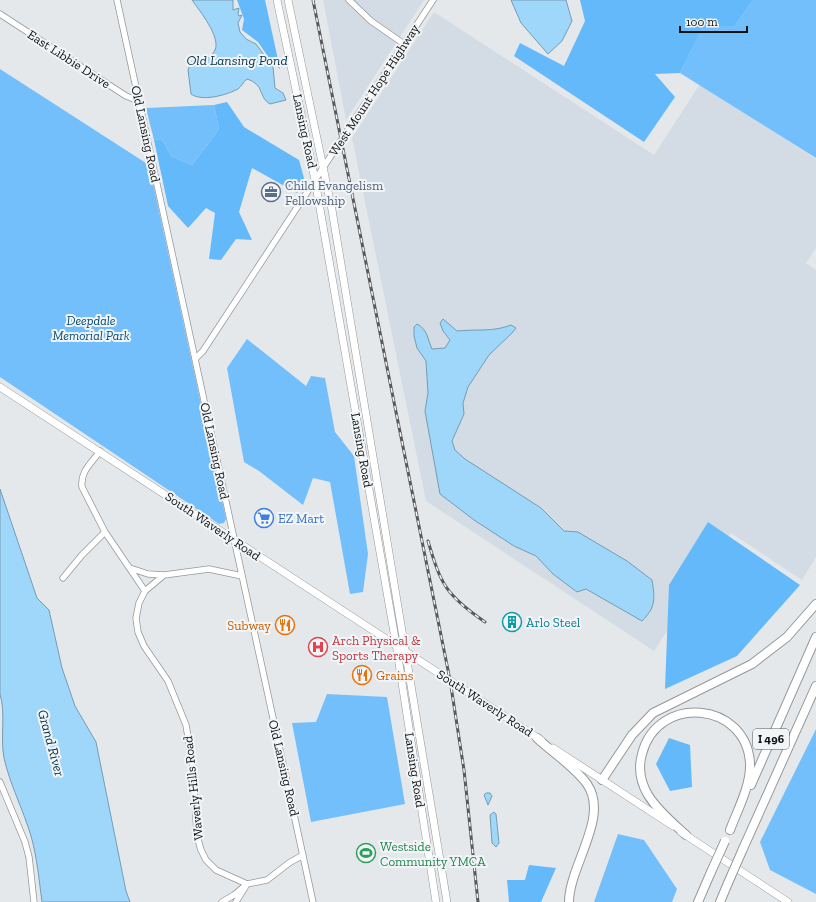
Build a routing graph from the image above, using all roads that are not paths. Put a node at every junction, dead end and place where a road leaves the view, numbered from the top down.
1 (117, 0) edge
2 (277, 0) edge
3 (288, 0) edge
4 (349, 0) edge
5 (433, 0) edge
6 (0, 14) edge
7 (404, 44) junction
8 (139, 102) junction
9 (323, 167) junction
10 (315, 180) junction
11 (195, 359) junction
12 (0, 387) edge
13 (100, 451) junction
14 (105, 532) junction
15 (235, 540) junction
16 (130, 568) junction
17 (164, 575) junction
18 (242, 576) junction
19 (63, 578) dead end
20 (145, 591) junction
21 (816, 604) edge
22 (816, 637) edge
23 (396, 644) junction
24 (405, 651) junction
25 (816, 686) edge
26 (538, 738) junction
27 (602, 780) junction
28 (0, 782) edge
29 (730, 830) junction
30 (686, 835) junction
31 (303, 855) junction
32 (247, 884) junction
33 (34, 902) edge
34 (222, 902) edge
35 (236, 902) edge
36 (313, 902) edge
37 (436, 902) edge
38 (447, 902) edge
39 (568, 902) edge
40 (698, 902) edge
41 (720, 902) edge
42 (788, 902) edge

1 - 8 street, Old Lansing Road
2 - 10 main road, Lansing Road
3 - 9 main road, Lansing Road
4 - 7 street
5 - 7 street, West Mount Hope Highway
6 - 8 street, East Libbie Drive
7 - 9 street, West Mount Hope Highway
8 - 11 street, Old Lansing Road
9 - 10 street, West Mount Hope Highway
9 - 24 main road, Lansing Road
10 - 11 street, West Mount Hope Highway
10 - 23 main road, Lansing Road
11 - 15 street, Old Lansing Road
12 - 13 main road, South Waverly Road
13 - 14 street
13 - 15 main road, South Waverly Road
14 - 16 street
14 - 19 street
15 - 18 street, Old Lansing Road
15 - 23 main road, South Waverly Road
16 - 17 street
16 - 20 street
17 - 18 street
17 - 20 street
18 - 31 street, Old Lansing Road
20 - 32 street, Waverly Hills Road
21 - 27 highway
22 - 29 highway, I 496
23 - 24 main road, South Waverly Road
23 - 37 main road, Lansing Road
24 - 26 main road, South Waverly Road
24 - 38 main road, Lansing Road
25 - 41 highway, I 496, bridge
26 - 27 main road, South Waverly Road
26 - 39 highway
27 - 30 main road, South Waverly Road
28 - 33 street
29 - 30 highway
29 - 40 highway, I 496, bridge
30 - 42 main road, South Waverly Road
31 - 32 street
31 - 36 street, Old Lansing Road
32 - 34 street
32 - 35 street

